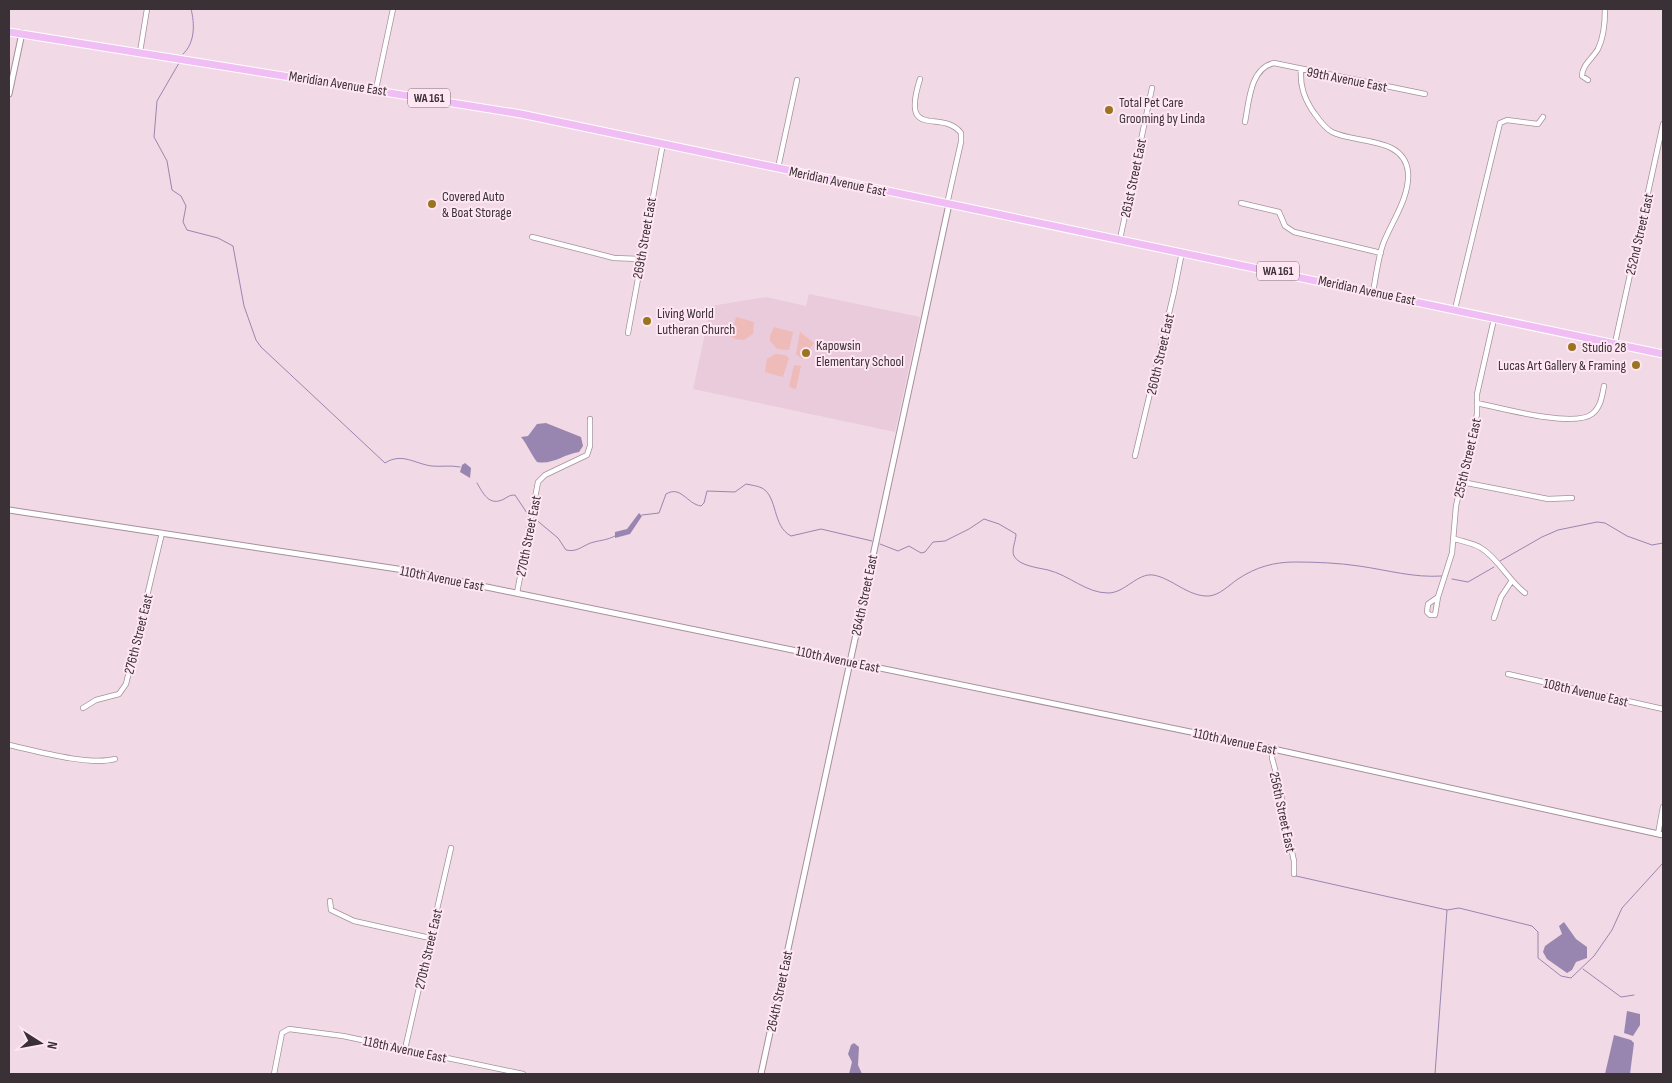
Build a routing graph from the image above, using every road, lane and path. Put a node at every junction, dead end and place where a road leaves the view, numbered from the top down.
1 (146, 9) edge
2 (393, 9) edge
3 (1605, 9) edge
4 (9, 32) edge
5 (22, 33) junction
6 (140, 52) junction
7 (1301, 70) junction
8 (920, 79) dead end
9 (797, 80) dead end
10 (1588, 80) dead end
11 (1152, 88) dead end
12 (376, 89) junction
13 (9, 94) edge
14 (1425, 94) dead end
15 (1543, 117) dead end
16 (1245, 122) dead end
17 (1663, 124) edge
18 (663, 143) junction
19 (778, 168) junction
20 (1241, 203) dead end
21 (948, 204) junction
22 (532, 237) dead end
23 (1120, 239) junction
24 (1182, 252) junction
25 (1381, 253) junction
26 (640, 259) junction
27 (1372, 292) junction
28 (1455, 309) junction
29 (1494, 319) junction
30 (628, 333) dead end
31 (1615, 343) junction
32 (1663, 354) edge
33 (1604, 386) dead end
34 (1477, 404) junction
35 (590, 419) dead end
36 (1135, 456) dead end
37 (1462, 482) junction
38 (1572, 498) dead end
39 (9, 510) edge
40 (162, 533) junction
41 (1455, 540) junction
42 (1511, 582) junction
43 (517, 593) junction
44 (1525, 593) dead end
45 (1438, 597) dead end
46 (1494, 618) dead end
47 (850, 662) junction
48 (1508, 674) dead end
49 (83, 708) dead end
50 (1663, 709) edge
51 (9, 746) edge
52 (1272, 749) junction
53 (115, 759) dead end
54 (1663, 807) edge
55 (1660, 835) edge
56 (451, 848) dead end
57 (1294, 874) dead end
58 (330, 902) dead end
59 (430, 938) junction
60 (405, 1049) junction
61 (274, 1074) edge
62 (523, 1074) edge
63 (761, 1074) edge

1 - 6 street
2 - 12 street
3 - 10 street
4 - 5 main road, Meridian Avenue East / WA 161
5 - 6 main road, Meridian Avenue East / WA 161
5 - 13 street
6 - 12 main road, Meridian Avenue East / WA 161
7 - 14 street, 99th Avenue East
7 - 16 street, 99th Avenue East
7 - 25 street
8 - 21 street
9 - 19 street
11 - 23 street, 261st Street East
12 - 18 main road, Meridian Avenue East / WA 161
15 - 28 street
17 - 31 street, 252nd Street East
18 - 19 main road, Meridian Avenue East / WA 161
18 - 26 street, 269th Street East
19 - 21 main road, Meridian Avenue East / WA 161
20 - 25 street
21 - 23 main road, Meridian Avenue East / WA 161
21 - 47 street, 264th Street East
22 - 26 street
23 - 24 main road, Meridian Avenue East / WA 161
24 - 27 main road, Meridian Avenue East / WA 161
24 - 36 street, 260th Street East
25 - 27 street
26 - 30 street, 269th Street East
27 - 28 main road, Meridian Avenue East / WA 161
28 - 29 main road, Meridian Avenue East / WA 161
29 - 31 main road, Meridian Avenue East / WA 161
29 - 34 street, 255th Street East
31 - 32 main road, Meridian Avenue East / WA 161
33 - 34 street
34 - 37 street, 255th Street East
35 - 43 street, 270th Street East
37 - 38 street
37 - 41 street, 255th Street East
39 - 40 street, 110th Avenue East
40 - 43 street, 110th Avenue East
40 - 49 street, 276th Street East
41 - 42 street
41 - 45 street, 255th Street East
42 - 44 street
42 - 46 street
43 - 47 street, 110th Avenue East
47 - 52 street, 110th Avenue East
47 - 63 street, 264th Street East
48 - 50 street, 108th Avenue East
51 - 53 street
52 - 55 street, 110th Avenue East
52 - 57 street, 256th Street East
54 - 55 street
56 - 59 street, 270th Street East
58 - 59 street
59 - 60 street, 270th Street East
60 - 61 street, 118th Avenue East
60 - 62 street, 118th Avenue East

